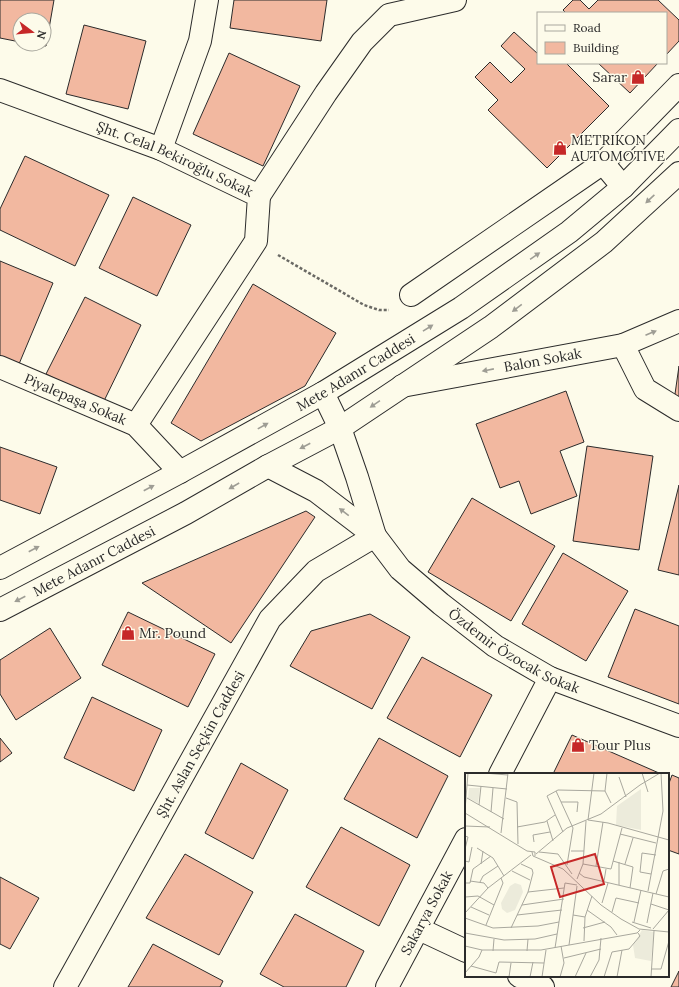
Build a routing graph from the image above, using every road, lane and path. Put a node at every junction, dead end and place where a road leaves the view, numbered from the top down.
1 (207, 0) edge
2 (456, 0) edge
3 (679, 85) edge
4 (0, 90) edge
5 (679, 130) edge
6 (161, 149) junction
7 (603, 163) junction
8 (679, 172) edge
9 (623, 187) junction
10 (259, 196) junction
11 (256, 241) junction
12 (411, 296) joint
13 (679, 321) edge
14 (623, 345) junction
15 (0, 367) edge
16 (402, 386) junction
17 (323, 393) junction
18 (679, 410) edge
19 (136, 424) junction
20 (340, 428) junction
21 (268, 466) junction
22 (180, 472) junction
23 (375, 536) junction
24 (0, 568) edge
25 (0, 610) edge
26 (550, 678) junction
27 (679, 726) edge
28 (501, 773) edge
29 (465, 841) edge
30 (419, 929) junction
31 (465, 951) edge
32 (521, 977) edge
33 (65, 987) edge
34 (387, 987) edge
35 (543, 987) edge

1 - 6 street
2 - 10 street
3 - 7 street
4 - 6 street, Şht. Celal Bekiroğlu Sokak
5 - 9 street, Mete Adanır Caddesi
6 - 10 street, Şht. Celal Bekiroğlu Sokak
7 - 9 street
7 - 12 street
8 -> 16 street, Mete Adanır Caddesi
17 -> 9 street, Mete Adanır Caddesi
10 - 11 street, Şht. Celal Bekiroğlu Sokak
11 - 12 path
11 - 19 street, Şht. Celal Bekiroğlu Sokak
14 -> 13 street, Balon Sokak
14 -> 16 street, Balon Sokak
14 - 18 street
15 - 19 street, Piyalepaşa Sokak
16 -> 20 street, Mete Adanır Caddesi
17 - 20 street, Özdemir Özocak Sokak
22 -> 17 street, Mete Adanır Caddesi
19 - 22 street, Piyalepaşa Sokak
20 -> 21 street, Mete Adanır Caddesi
20 - 23 street, Özdemir Özocak Sokak
23 -> 21 street, Özdemir Özocak Sokak
21 -> 25 street, Mete Adanır Caddesi
24 -> 22 street, Mete Adanır Caddesi
23 - 26 street, Özdemir Özocak Sokak
23 - 33 street, Şht. Aslan Seçkin Caddesi
26 - 27 street, Özdemir Özocak Sokak
26 - 28 street
29 - 30 street, Sakarya Sokak
30 - 31 street
30 - 34 street, Sakarya Sokak
32 - 35 street

